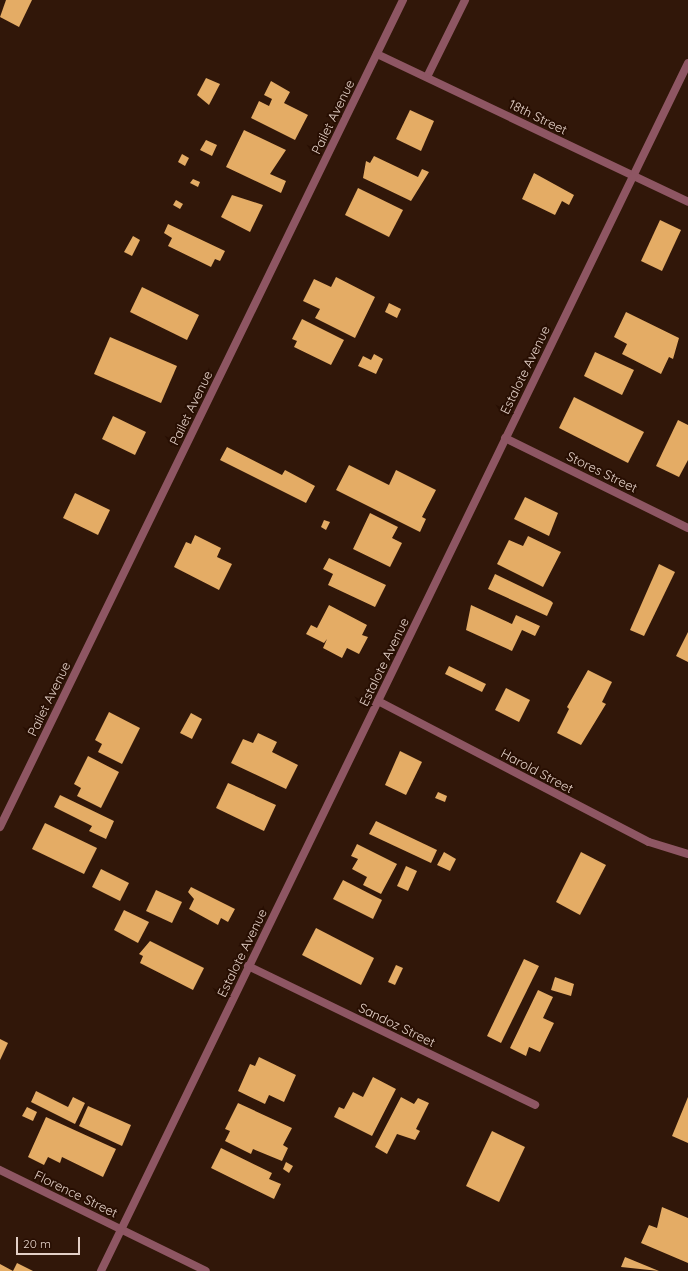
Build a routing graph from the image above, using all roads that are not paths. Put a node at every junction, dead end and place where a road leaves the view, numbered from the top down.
1 (404, 0) edge
2 (465, 0) edge
3 (377, 54) junction
4 (688, 63) edge
5 (427, 77) junction
6 (633, 176) junction
7 (688, 202) edge
8 (505, 438) junction
9 (688, 528) edge
10 (378, 701) junction
11 (0, 827) edge
12 (688, 854) edge
13 (248, 966) junction
14 (535, 1106) dead end
15 (0, 1170) edge
16 (121, 1229) junction
17 (101, 1271) edge
18 (206, 1271) edge

1 - 3 street, Pailet Avenue
2 - 5 street
3 - 5 street, 18th Street
3 - 11 street, Pailet Avenue
4 - 6 street, Estalote Avenue
5 - 6 street, 18th Street
6 - 7 street, 18th Street
6 - 8 street, Estalote Avenue
8 - 9 street, Stores Street
8 - 10 street, Estalote Avenue
10 - 12 street, Harold Street
10 - 13 street, Estalote Avenue
13 - 14 street, Sandoz Street
13 - 16 street, Estalote Avenue
15 - 16 street, Florence Street
16 - 17 street, Estalote Avenue
16 - 18 street, Florence Street

